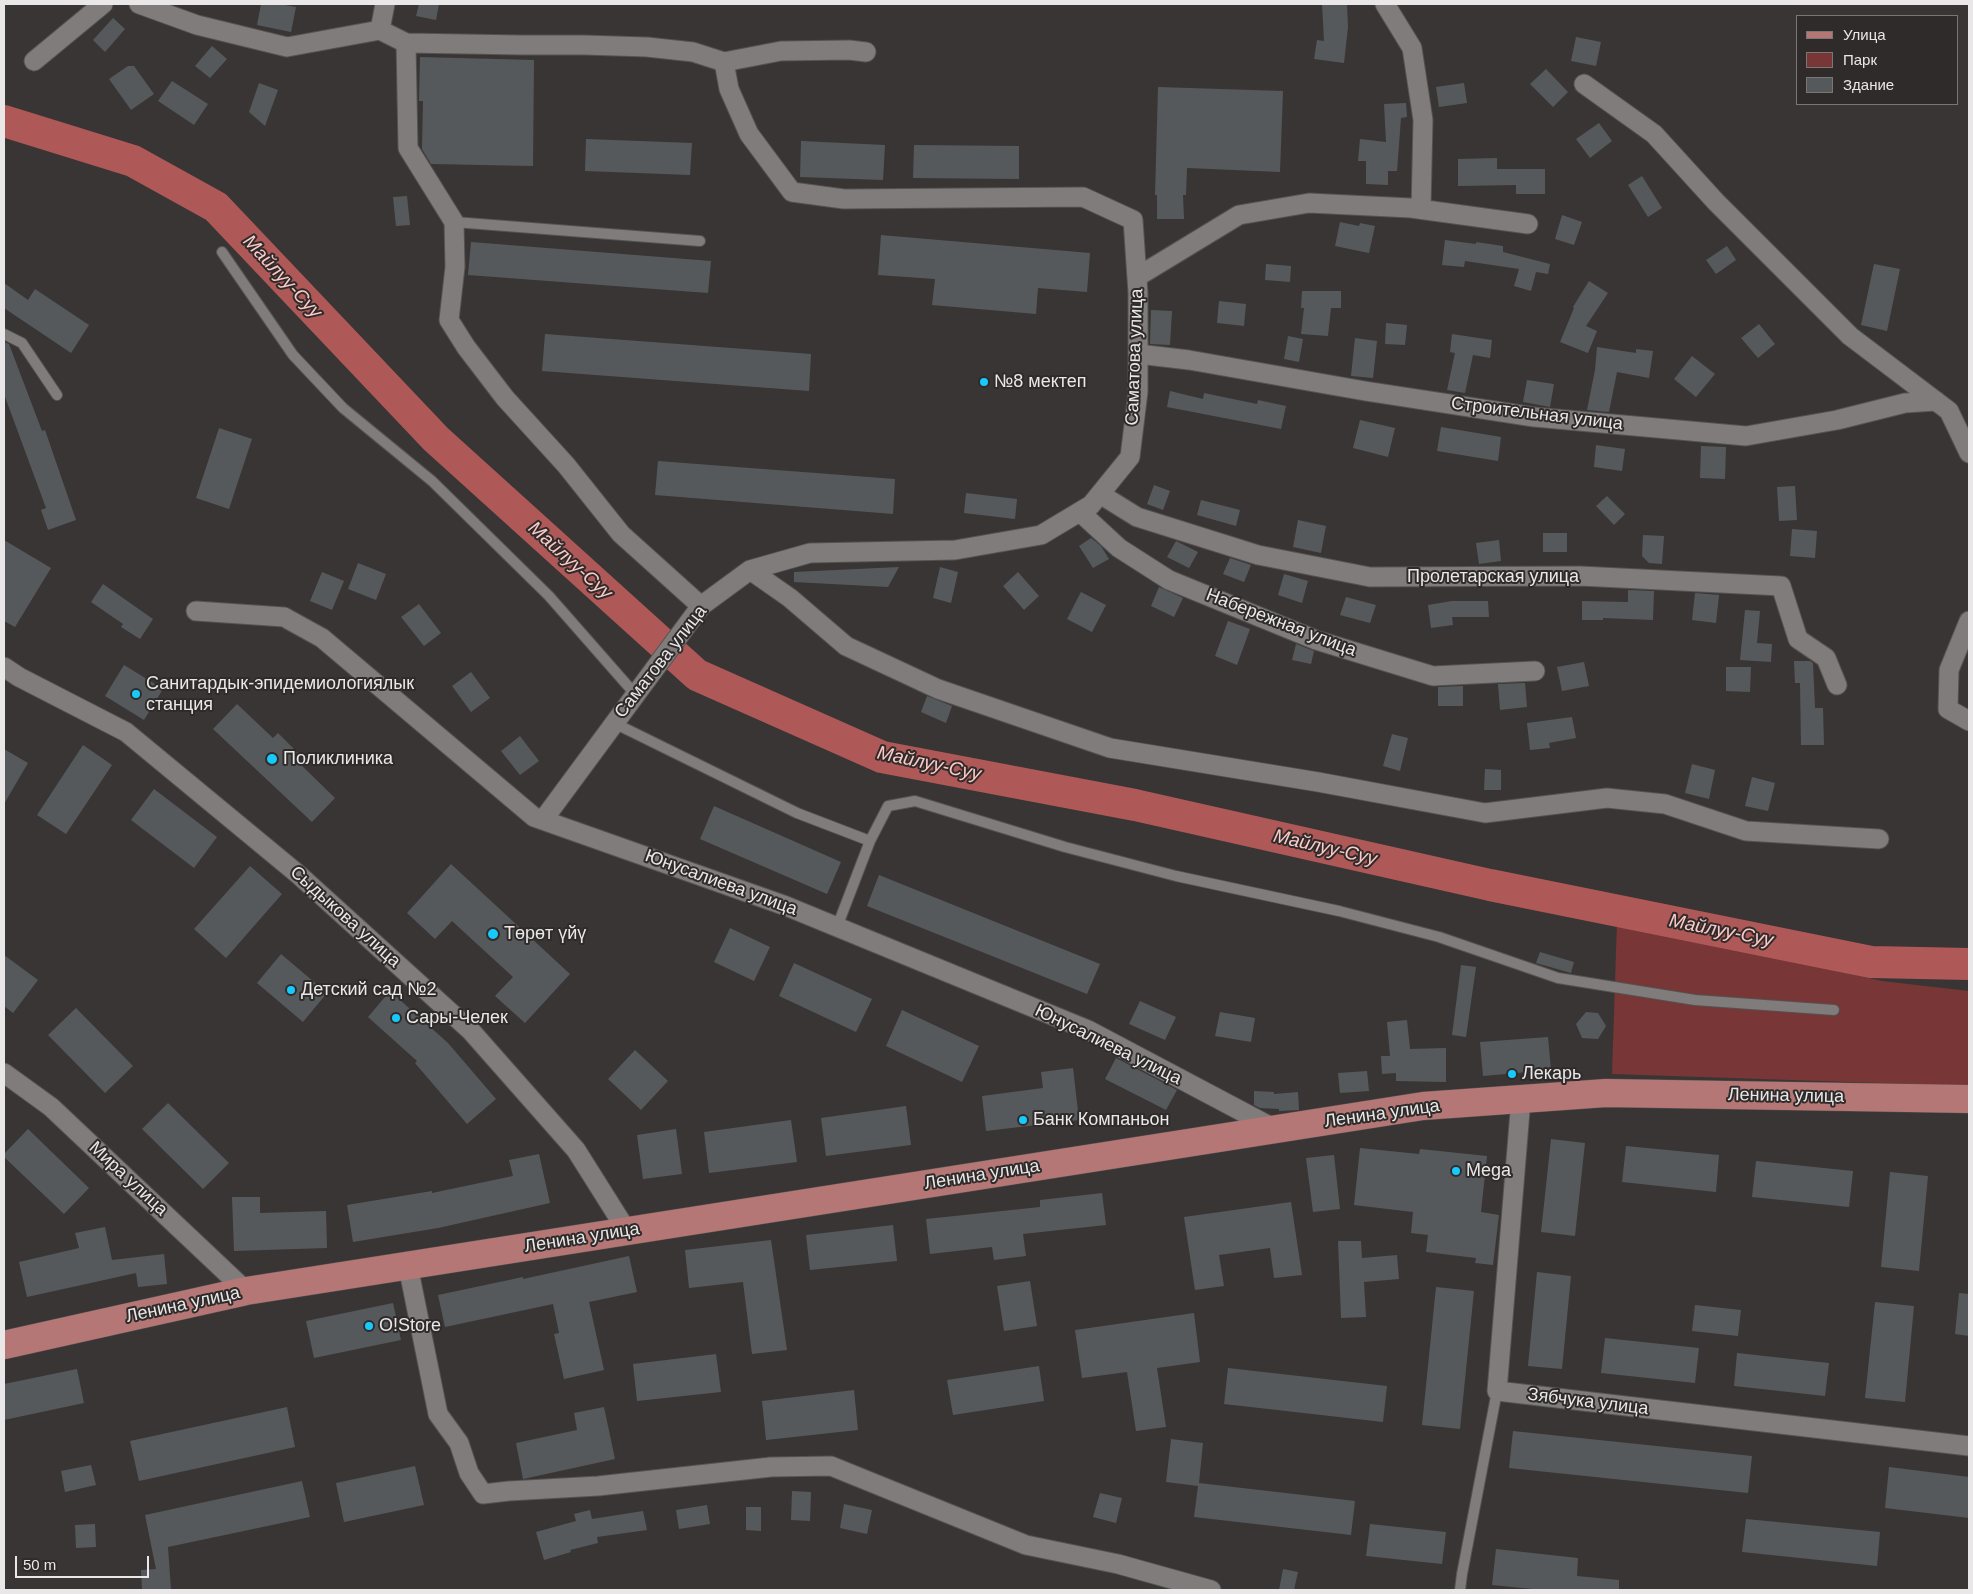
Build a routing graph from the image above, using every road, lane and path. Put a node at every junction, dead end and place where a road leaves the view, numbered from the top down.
1 (103, 4) edge
2 (139, 4) edge
3 (385, 4) edge
4 (1384, 4) edge
5 (380, 30) junction
6 (406, 43) junction
7 (866, 52) dead end
8 (34, 61) dead end
9 (724, 62) junction
10 (1584, 84) dead end
11 (1421, 209) junction
12 (454, 222) junction
13 (1528, 224) dead end
14 (700, 241) dead end
15 (222, 252) dead end
16 (1137, 277) junction
17 (4, 334) edge
18 (1138, 354) junction
19 (57, 395) dead end
20 (1936, 402) junction
21 (1969, 453) edge
22 (1100, 494) junction
23 (1080, 512) junction
24 (750, 570) junction
25 (701, 606) junction
26 (196, 611) dead end
27 (1969, 621) edge
28 (4, 667) edge
29 (1535, 671) dead end
30 (1837, 685) dead end
31 (635, 694) junction
32 (1969, 721) edge
33 (614, 723) junction
34 (543, 820) junction
35 (1879, 839) dead end
36 (870, 841) junction
37 (838, 927) junction
38 (1834, 1010) dead end
39 (4, 1073) edge
40 (1520, 1099) junction
41 (1969, 1099) edge
42 (1276, 1129) junction
43 (628, 1231) junction
44 (408, 1266) junction
45 (246, 1291) junction
46 (4, 1345) edge
47 (1498, 1391) junction
48 (1969, 1446) edge
49 (1211, 1590) edge
50 (1460, 1590) edge

1 - 8 street
2 - 5 street
3 - 5 street
4 - 11 street
5 - 6 street
6 - 9 street
6 - 12 street
7 - 9 street
9 - 16 street, Саматова улица
10 - 20 street
11 - 13 street
11 - 16 street
12 - 14 lane
12 - 25 street
15 - 31 lane
16 - 18 street, Саматова улица
17 - 19 lane
18 - 20 street, Строительная улица
18 - 22 street, Саматова улица
20 - 21 street
22 - 23 street, Саматова улица
22 - 30 street, Пролетарская улица
23 - 24 street, Саматова улица
23 - 29 street, Набережная улица
24 - 25 street, Саматова улица
24 - 35 street
25 - 31 street, Саматова улица
26 - 34 street, Юнусалиева улица
27 - 32 street
28 - 43 street, Сыдыкова улица
31 - 33 street, Саматова улица
33 - 34 street, Саматова улица
33 - 36 lane
34 - 37 street, Юнусалиева улица
36 - 37 lane
36 - 38 lane
37 - 42 street, Юнусалиева улица
39 - 45 street, Мира улица
40 - 41 main road, Ленина улица
40 - 42 main road, Ленина улица
40 - 47 street
42 - 43 main road, Ленина улица
43 - 44 main road, Ленина улица
44 - 45 main road, Ленина улица
44 - 49 street
45 - 46 main road, Ленина улица
47 - 48 street, Зябчука улица
47 - 50 lane

